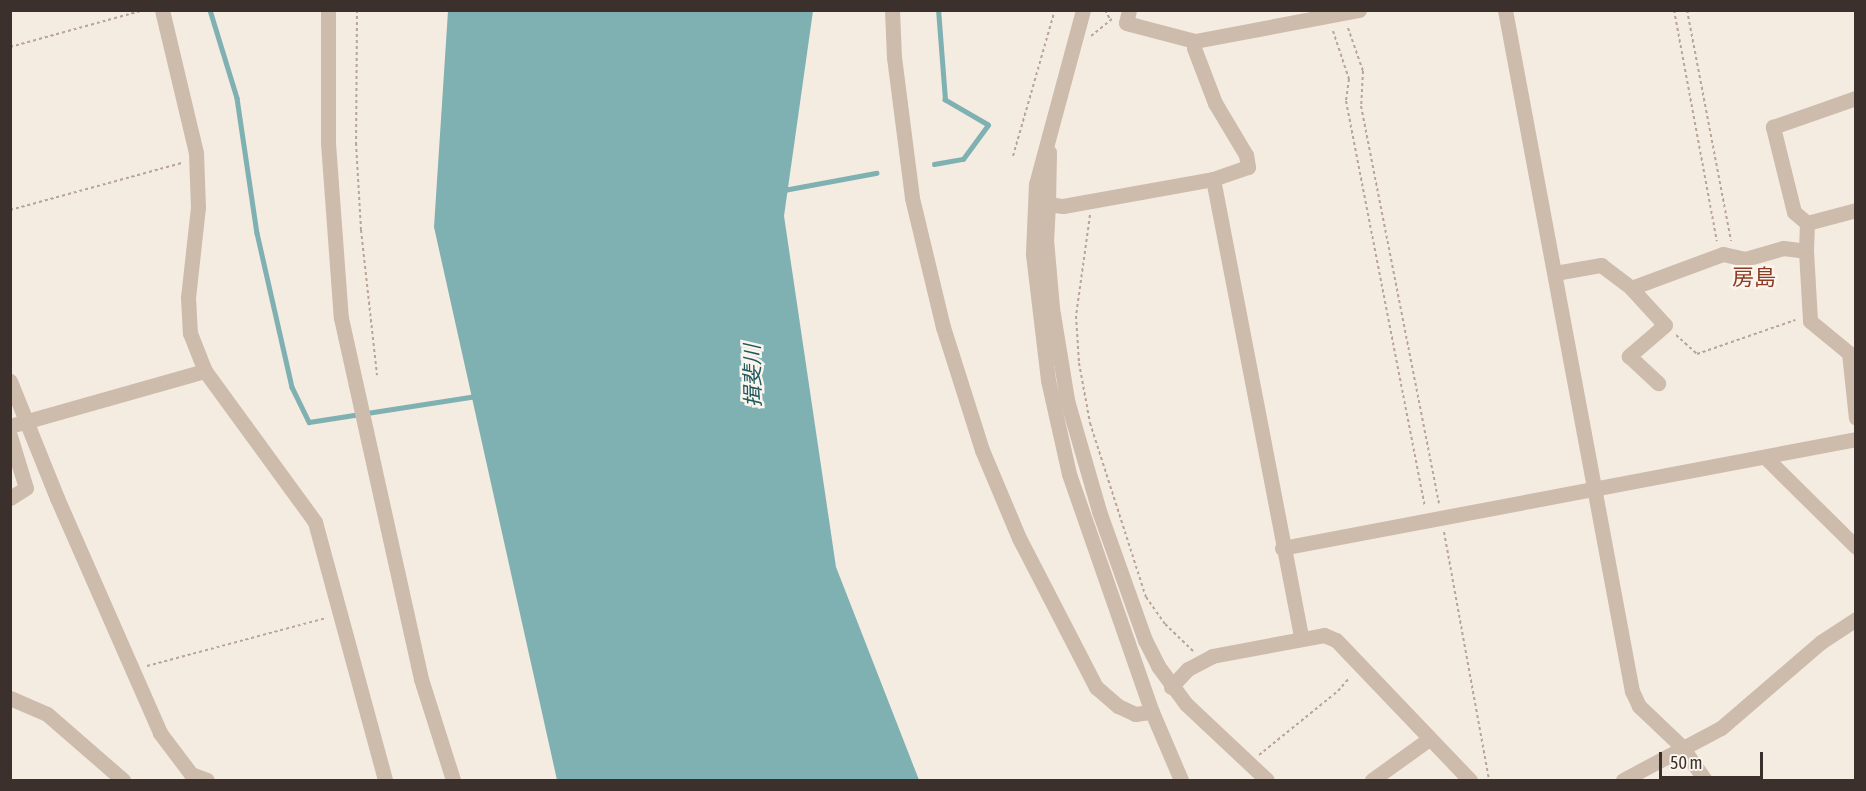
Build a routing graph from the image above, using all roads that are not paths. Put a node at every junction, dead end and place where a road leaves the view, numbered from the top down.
1 (162, 10) edge
2 (328, 10) edge
3 (892, 10) edge
4 (1083, 10) edge
5 (1505, 10) edge
6 (1345, 13) edge
7 (1128, 15) edge
8 (1196, 41) junction
9 (1856, 98) edge
10 (1044, 148) junction
11 (1213, 179) junction
12 (1048, 204) junction
13 (1856, 210) edge
14 (1807, 223) junction
15 (1806, 252) junction
16 (1555, 273) junction
17 (1631, 288) junction
18 (205, 371) junction
19 (10, 381) edge
20 (1658, 383) dead end
21 (1856, 418) edge
22 (27, 421) junction
23 (10, 426) edge
24 (10, 436) edge
25 (1856, 439) edge
26 (1765, 457) junction
27 (1595, 488) junction
28 (10, 498) edge
29 (1282, 548) junction
30 (1856, 548) edge
31 (1856, 619) edge
32 (1301, 638) junction
33 (1171, 687) junction
34 (10, 698) edge
35 (1152, 712) junction
36 (1429, 739) junction
37 (1682, 747) junction
38 (123, 780) edge
39 (207, 780) edge
40 (384, 780) edge
41 (453, 780) edge
42 (1181, 780) edge
43 (1267, 780) edge
44 (1372, 780) edge
45 (1470, 780) edge
46 (1623, 780) edge
47 (1705, 780) edge

1 - 18 street
2 - 41 street
3 - 35 street
4 - 10 street
5 - 16 street
6 - 8 street
7 - 8 street
8 - 11 street
9 - 14 street
10 - 12 street
10 - 35 street
11 - 12 street
11 - 29 street
12 - 33 street
13 - 14 street
14 - 15 street
15 - 17 street
15 - 21 street
16 - 17 street
16 - 27 street
17 - 20 street
18 - 22 street
18 - 40 street
19 - 22 street
22 - 23 street
22 - 39 street
24 - 28 street
25 - 26 street
26 - 27 street
26 - 30 street
27 - 29 street
27 - 37 street
29 - 32 street
31 - 37 street
32 - 33 street
32 - 36 street
33 - 43 street
34 - 38 street
35 - 42 street
36 - 44 street
36 - 45 street
37 - 46 street
37 - 47 street

